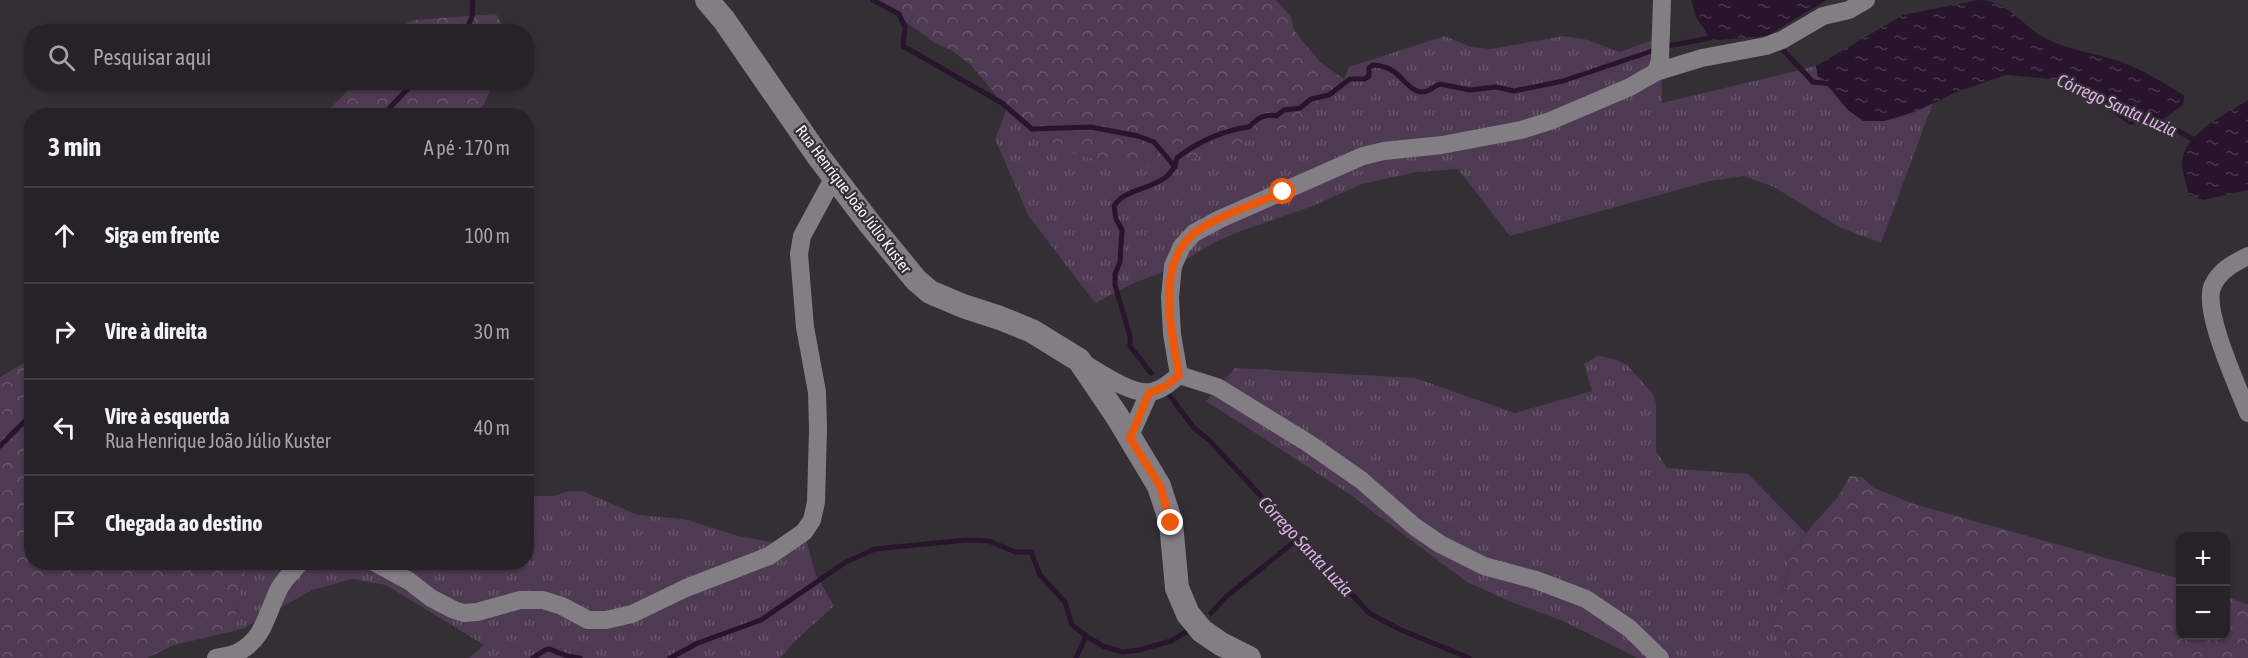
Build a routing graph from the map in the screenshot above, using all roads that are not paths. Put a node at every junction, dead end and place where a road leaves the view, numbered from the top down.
1 (707, 0) edge
2 (1662, 0) edge
3 (1866, 0) edge
4 (1656, 72) junction
5 (834, 177) junction
6 (2248, 256) edge
7 (1079, 360) junction
8 (1179, 375) junction
9 (1149, 393) junction
10 (2248, 413) edge
11 (1130, 438) junction
12 (293, 570) edge
13 (389, 570) edge
14 (216, 658) edge
15 (1249, 658) edge
16 (1660, 658) edge

1 - 5 street, Rua Henrique João Júlio Kuster
2 - 4 street
3 - 4 street
4 - 8 street
5 - 7 street, Rua Henrique João Júlio Kuster
5 - 13 street
6 - 10 street
7 - 9 street
7 - 11 street, Rua Henrique João Júlio Kuster
8 - 9 street
8 - 16 street
9 - 11 street
11 - 15 street, Rua Henrique João Júlio Kuster
12 - 14 street

